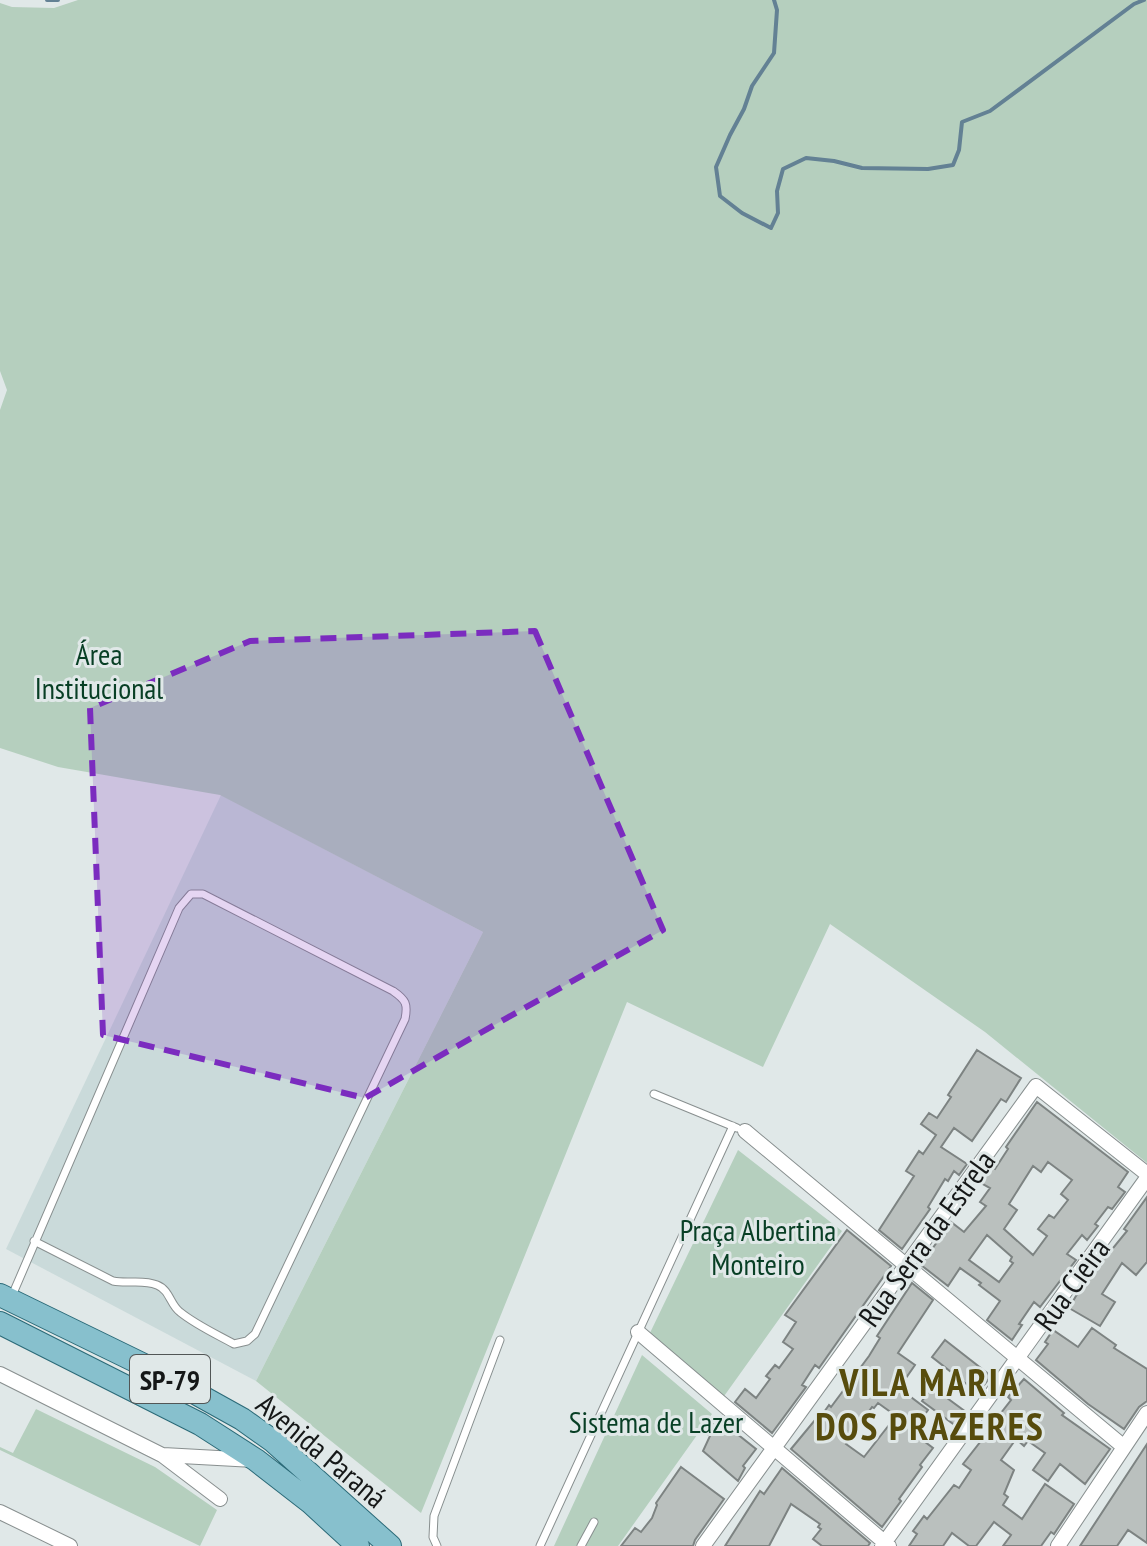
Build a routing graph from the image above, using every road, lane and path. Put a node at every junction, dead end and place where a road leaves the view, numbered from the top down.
1 (654, 1094) dead end
2 (739, 1129) junction
3 (1147, 1176) edge
4 (34, 1241) junction
5 (906, 1265) junction
6 (5, 1298) edge
7 (0, 1323) edge
8 (638, 1332) junction
9 (500, 1340) dead end
10 (1017, 1358) junction
11 (0, 1374) edge
12 (1147, 1413) edge
13 (1124, 1447) junction
14 (774, 1448) junction
15 (162, 1455) junction
16 (256, 1460) junction
17 (220, 1499) dead end
18 (0, 1512) edge
19 (594, 1522) dead end
20 (885, 1545) edge
21 (70, 1546) edge
22 (358, 1546) edge
23 (390, 1546) edge
24 (437, 1546) edge
25 (540, 1546) edge
26 (581, 1546) edge
27 (703, 1546) edge
28 (1058, 1546) edge

1 - 2 lane
2 - 5 street
2 - 8 lane
3 - 5 street, Rua Serra da Estrela
3 - 10 street, Rua Cieira
4 - 4 lane
4 - 6 lane
5 - 10 street
5 - 14 street, Rua Serra da Estrela
6 - 23 main road, Avenida Paraná / SP-79
7 - 16 main road, Avenida Paraná / SP-79
8 - 14 street
8 - 25 lane
9 - 24 lane
10 - 13 street
10 - 20 street, Rua Cieira
11 - 15 street
12 - 13 street
13 - 28 street
14 - 20 street
14 - 27 street, Rua Serra da Estrela
15 - 16 street
15 - 17 street
16 - 22 main road, Avenida Paraná / SP-79
18 - 21 street
19 - 26 lane

